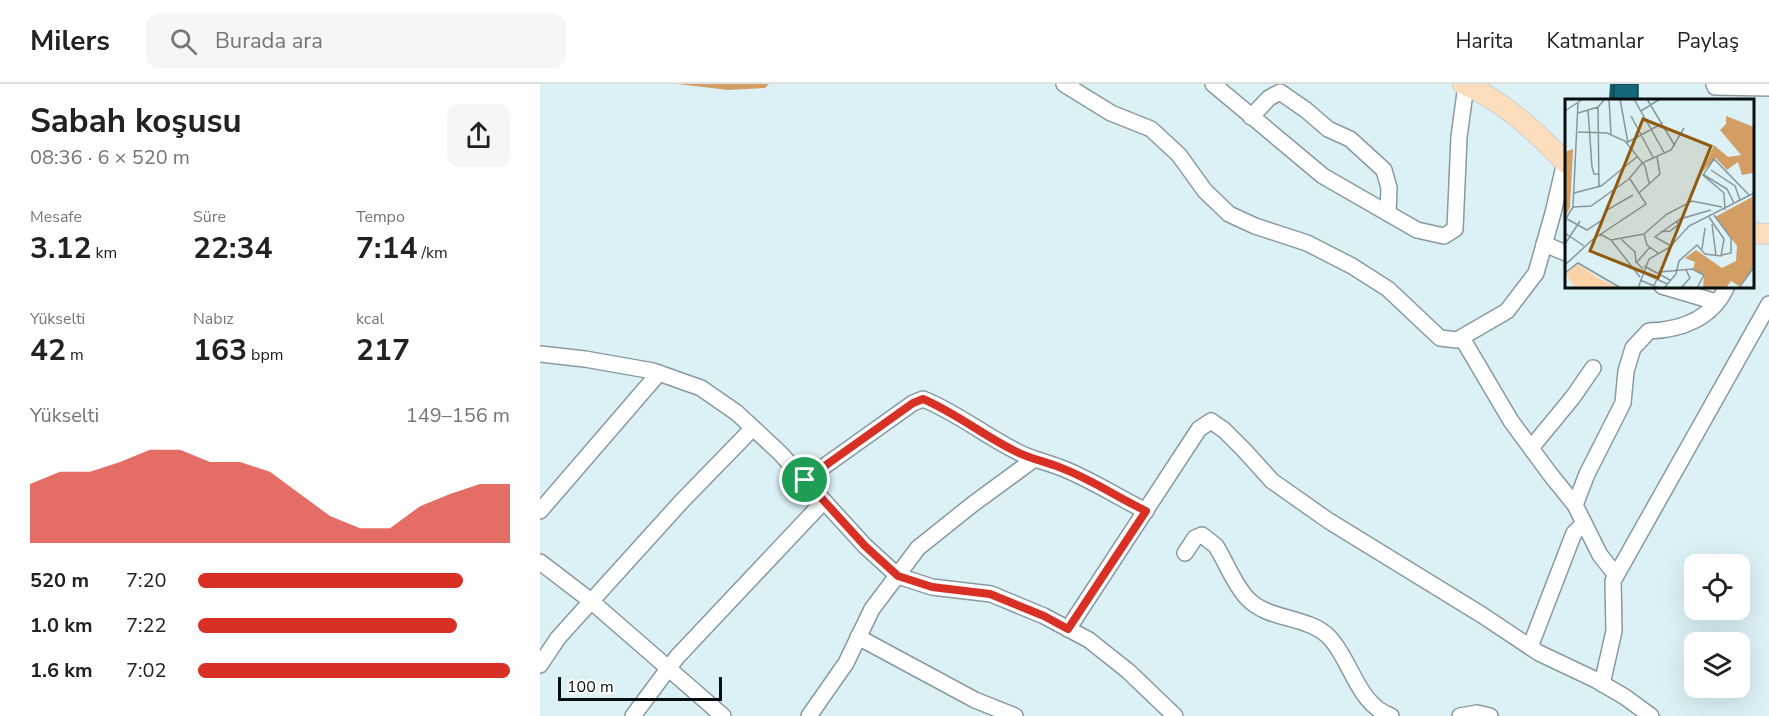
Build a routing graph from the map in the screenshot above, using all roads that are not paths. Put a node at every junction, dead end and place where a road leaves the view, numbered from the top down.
1 (1064, 84) edge
2 (1213, 84) edge
3 (1465, 84) edge
4 (1714, 84) edge
5 (1769, 88) edge
6 (1729, 91) edge
7 (1251, 117) junction
8 (1565, 161) edge
9 (1565, 166) edge
10 (1388, 212) junction
11 (1754, 233) edge
12 (1769, 234) edge
13 (1544, 244) junction
14 (1565, 253) edge
15 (1669, 288) edge
16 (1726, 288) edge
17 (1716, 302) junction
18 (1769, 304) edge
19 (1462, 338) junction
20 (540, 354) edge
21 (1593, 368) dead end
22 (659, 373) junction
23 (753, 428) junction
24 (1530, 448) junction
25 (1033, 460) junction
26 (805, 480) junction
27 (824, 501) junction
28 (1575, 504) junction
29 (540, 511) edge
30 (1146, 511) junction
31 (1584, 523) junction
32 (1185, 553) dead end
33 (540, 562) edge
34 (1616, 575) junction
35 (898, 576) junction
36 (591, 601) junction
37 (1068, 629) junction
38 (858, 638) junction
39 (1530, 647) junction
40 (540, 665) edge
41 (667, 669) junction
42 (1602, 684) junction
43 (633, 716) edge
44 (723, 716) edge
45 (810, 716) edge
46 (1015, 716) edge
47 (1175, 716) edge
48 (1391, 716) edge
49 (1460, 716) edge
50 (1490, 716) edge
51 (1651, 716) edge

1 - 19 street
2 - 7 street
3 - 8 main road
3 - 10 street
4 - 6 street
5 - 6 street
7 - 10 street
7 - 10 street
9 - 13 street
11 - 12 main road
13 - 14 street
13 - 19 street
15 - 17 street
16 - 17 street
17 - 28 street
18 - 34 street
19 - 24 street
20 - 22 street
21 - 24 street
22 - 23 street
22 - 29 street
23 - 26 street
23 - 36 street
24 - 28 street
25 - 26 street
25 - 30 street
25 - 35 street
26 - 27 street
27 - 35 street
27 - 41 street
28 - 31 street
30 - 37 street
30 - 39 street
31 - 34 street
31 - 39 street
32 - 48 street
33 - 36 street
34 - 42 street
35 - 37 street
35 - 38 street
36 - 40 street
36 - 41 street
37 - 47 street
38 - 45 street
38 - 46 street
39 - 42 street
41 - 43 street
41 - 44 street
42 - 51 street
49 - 50 street

